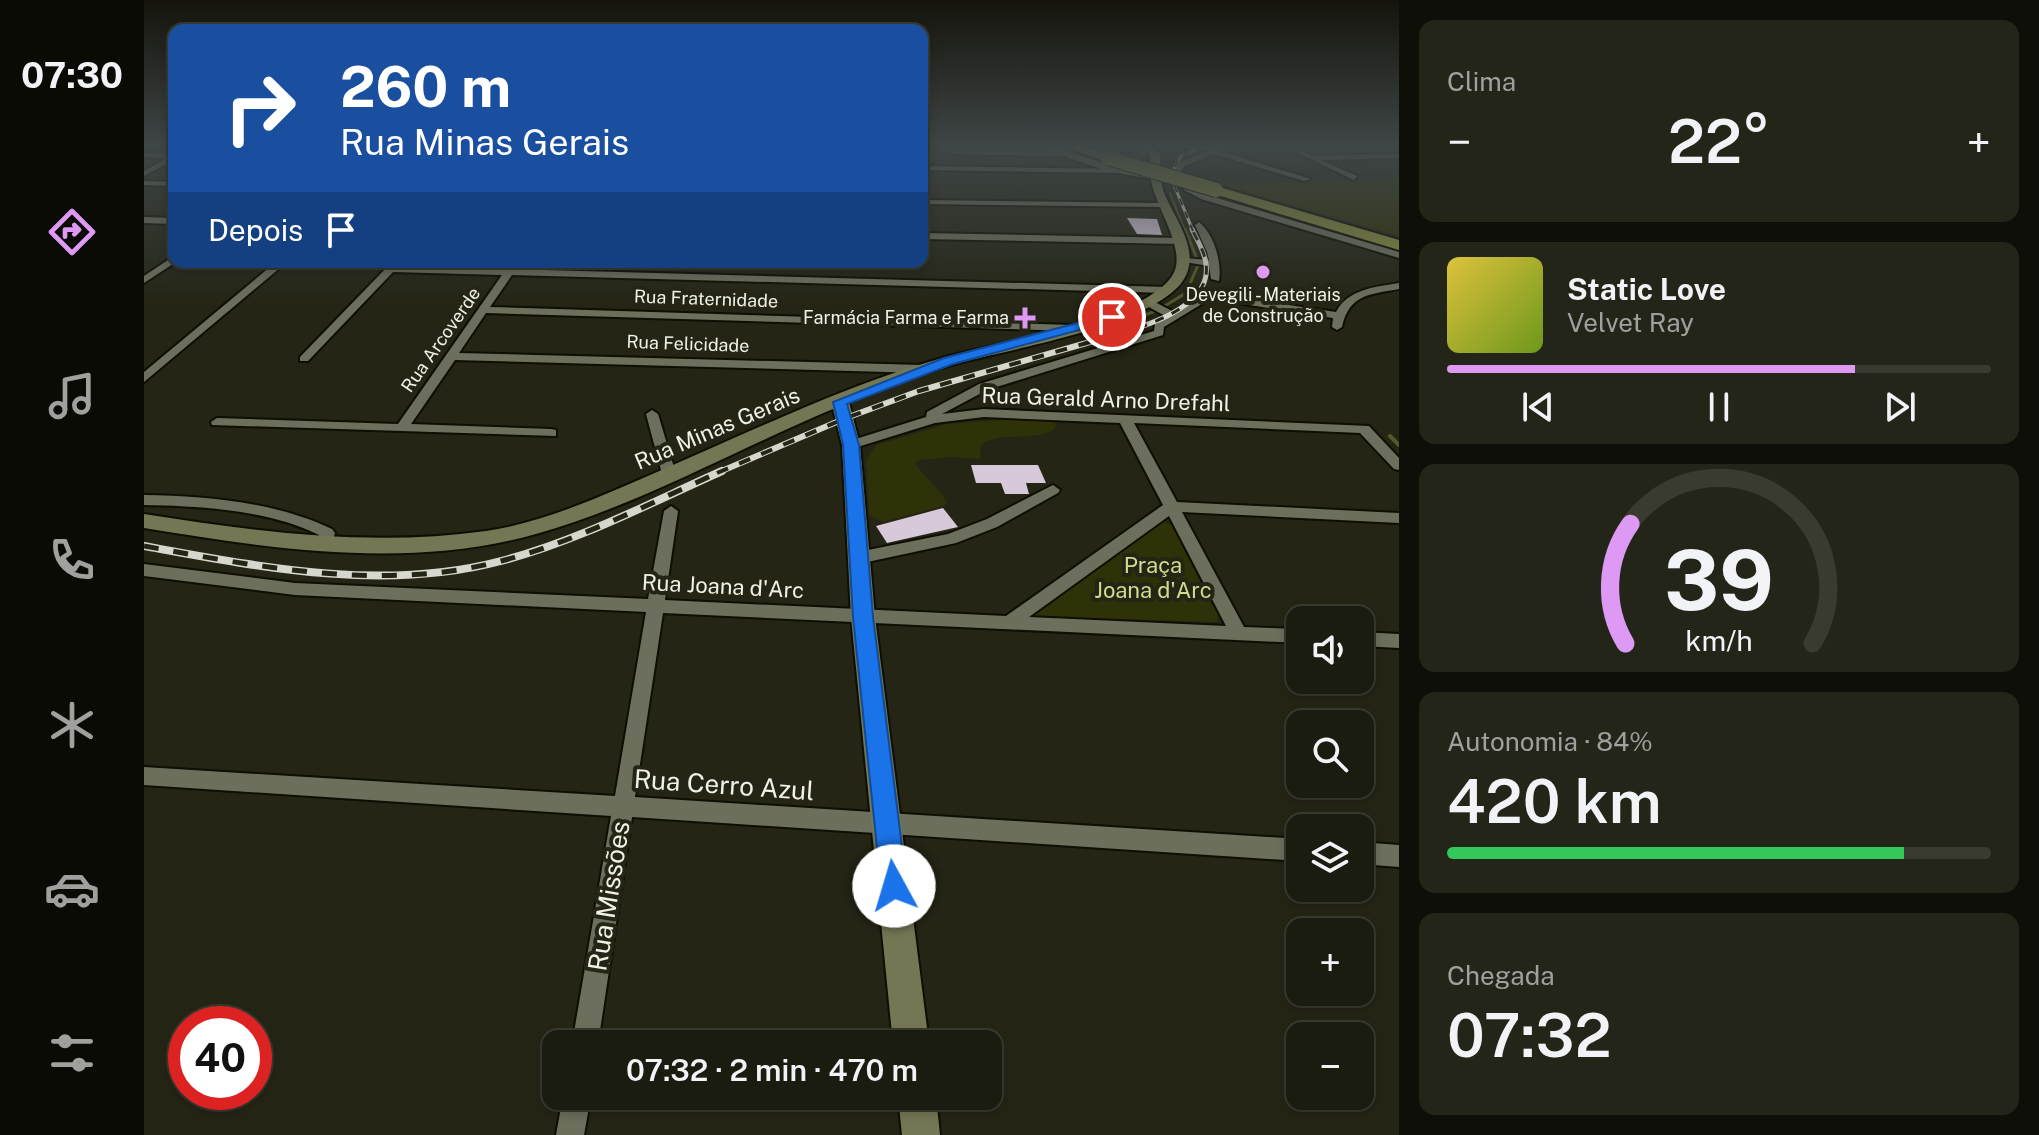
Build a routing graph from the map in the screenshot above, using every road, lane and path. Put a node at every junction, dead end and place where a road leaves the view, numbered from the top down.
1 (1161, 198) edge
2 (1209, 198) edge
3 (1248, 198) edge
4 (928, 202) edge
5 (1163, 205) junction
6 (144, 220) edge
7 (168, 221) edge
8 (1199, 225) dead end
9 (928, 236) edge
10 (1179, 241) junction
11 (1399, 243) edge
12 (1399, 255) edge
13 (1184, 261) junction
14 (168, 263) edge
15 (1216, 264) junction
16 (275, 268) edge
17 (391, 268) edge
18 (443, 268) edge
19 (708, 268) edge
20 (509, 272) junction
21 (706, 277) junction
22 (1216, 279) dead end
23 (144, 280) edge
24 (1399, 286) edge
25 (1168, 290) junction
26 (1149, 303) junction
27 (483, 310) junction
28 (1176, 317) junction
29 (1072, 328) junction
30 (451, 356) junction
31 (304, 359) dead end
32 (923, 369) junction
33 (144, 378) edge
34 (965, 395) junction
35 (840, 402) junction
36 (984, 413) junction
37 (652, 414) dead end
38 (1125, 419) junction
39 (217, 422) dead end
40 (916, 423) junction
41 (402, 428) junction
42 (551, 433) dead end
43 (851, 445) junction
44 (1399, 466) edge
45 (669, 474) junction
46 (1053, 490) dead end
47 (144, 500) edge
48 (1172, 507) junction
49 (671, 511) dead end
50 (1399, 518) edge
51 (144, 521) edge
52 (326, 544) junction
53 (858, 558) junction
54 (144, 570) edge
55 (656, 607) junction
56 (863, 617) junction
57 (1008, 623) junction
58 (1239, 634) junction
59 (1286, 636) edge
60 (1374, 640) edge
61 (1399, 641) edge
62 (144, 776) edge
63 (623, 807) junction
64 (887, 823) junction
65 (1286, 849) edge
66 (1374, 854) edge
67 (1399, 856) edge
68 (587, 1030) edge
69 (909, 1030) edge
70 (574, 1110) edge
71 (918, 1110) edge
72 (570, 1135) edge
73 (921, 1135) edge

1 - 5 main road
2 - 12 street
3 - 11 highway, bridge
4 - 5 street
5 - 10 main road
6 - 7 street
8 - 15 street
9 - 10 street
10 - 13 main road
13 - 15 street
13 - 25 main road, Rua Minas Gerais
14 - 23 street
15 - 22 street
16 - 33 street
17 - 31 street
18 - 20 street
19 - 21 street
20 - 21 street
20 - 27 street, Rua Arcoverde
21 - 25 street
24 - 28 street
25 - 26 main road, Rua Minas Gerais
26 - 28 street
26 - 29 main road, Rua Minas Gerais
27 - 29 street, Rua Fraternidade
27 - 30 street, Rua Arcoverde
28 - 34 street
29 - 32 main road, Rua Minas Gerais
30 - 32 street, Rua Felicidade
30 - 41 street, Rua Arcoverde
32 - 35 main road, Rua Minas Gerais
34 - 36 street
34 - 40 street
35 - 43 main road
35 - 45 main road, Rua Minas Gerais
36 - 38 street, Rua Gerald Arno Drefahl
36 - 40 street, Rua Gerald Arno Drefahl
37 - 45 street
38 - 44 street, Rua Gerald Arno Drefahl
38 - 48 street
39 - 41 street
40 - 43 street, Rua Gerald Arno Drefahl
41 - 42 street
43 - 53 main road
45 - 52 main road, Rua Minas Gerais
46 - 53 street
47 - 52 street
48 - 50 street
48 - 57 street
48 - 58 street
49 - 55 street, Rua Missões
51 - 52 main road, Rua Minas Gerais
53 - 56 main road
54 - 55 street, Rua Joana d'Arc
55 - 56 street, Rua Joana d'Arc
55 - 63 street, Rua Missões
56 - 57 street, Rua Joana d'Arc
56 - 64 main road
57 - 58 street, Rua Joana d'Arc
58 - 59 street, Rua Joana d'Arc
60 - 61 street
62 - 63 street, Rua Cerro Azul
63 - 64 street, Rua Cerro Azul
63 - 68 street, Rua Missões
64 - 65 street, Rua Cerro Azul
64 - 69 main road
66 - 67 street
70 - 72 street
71 - 73 main road

